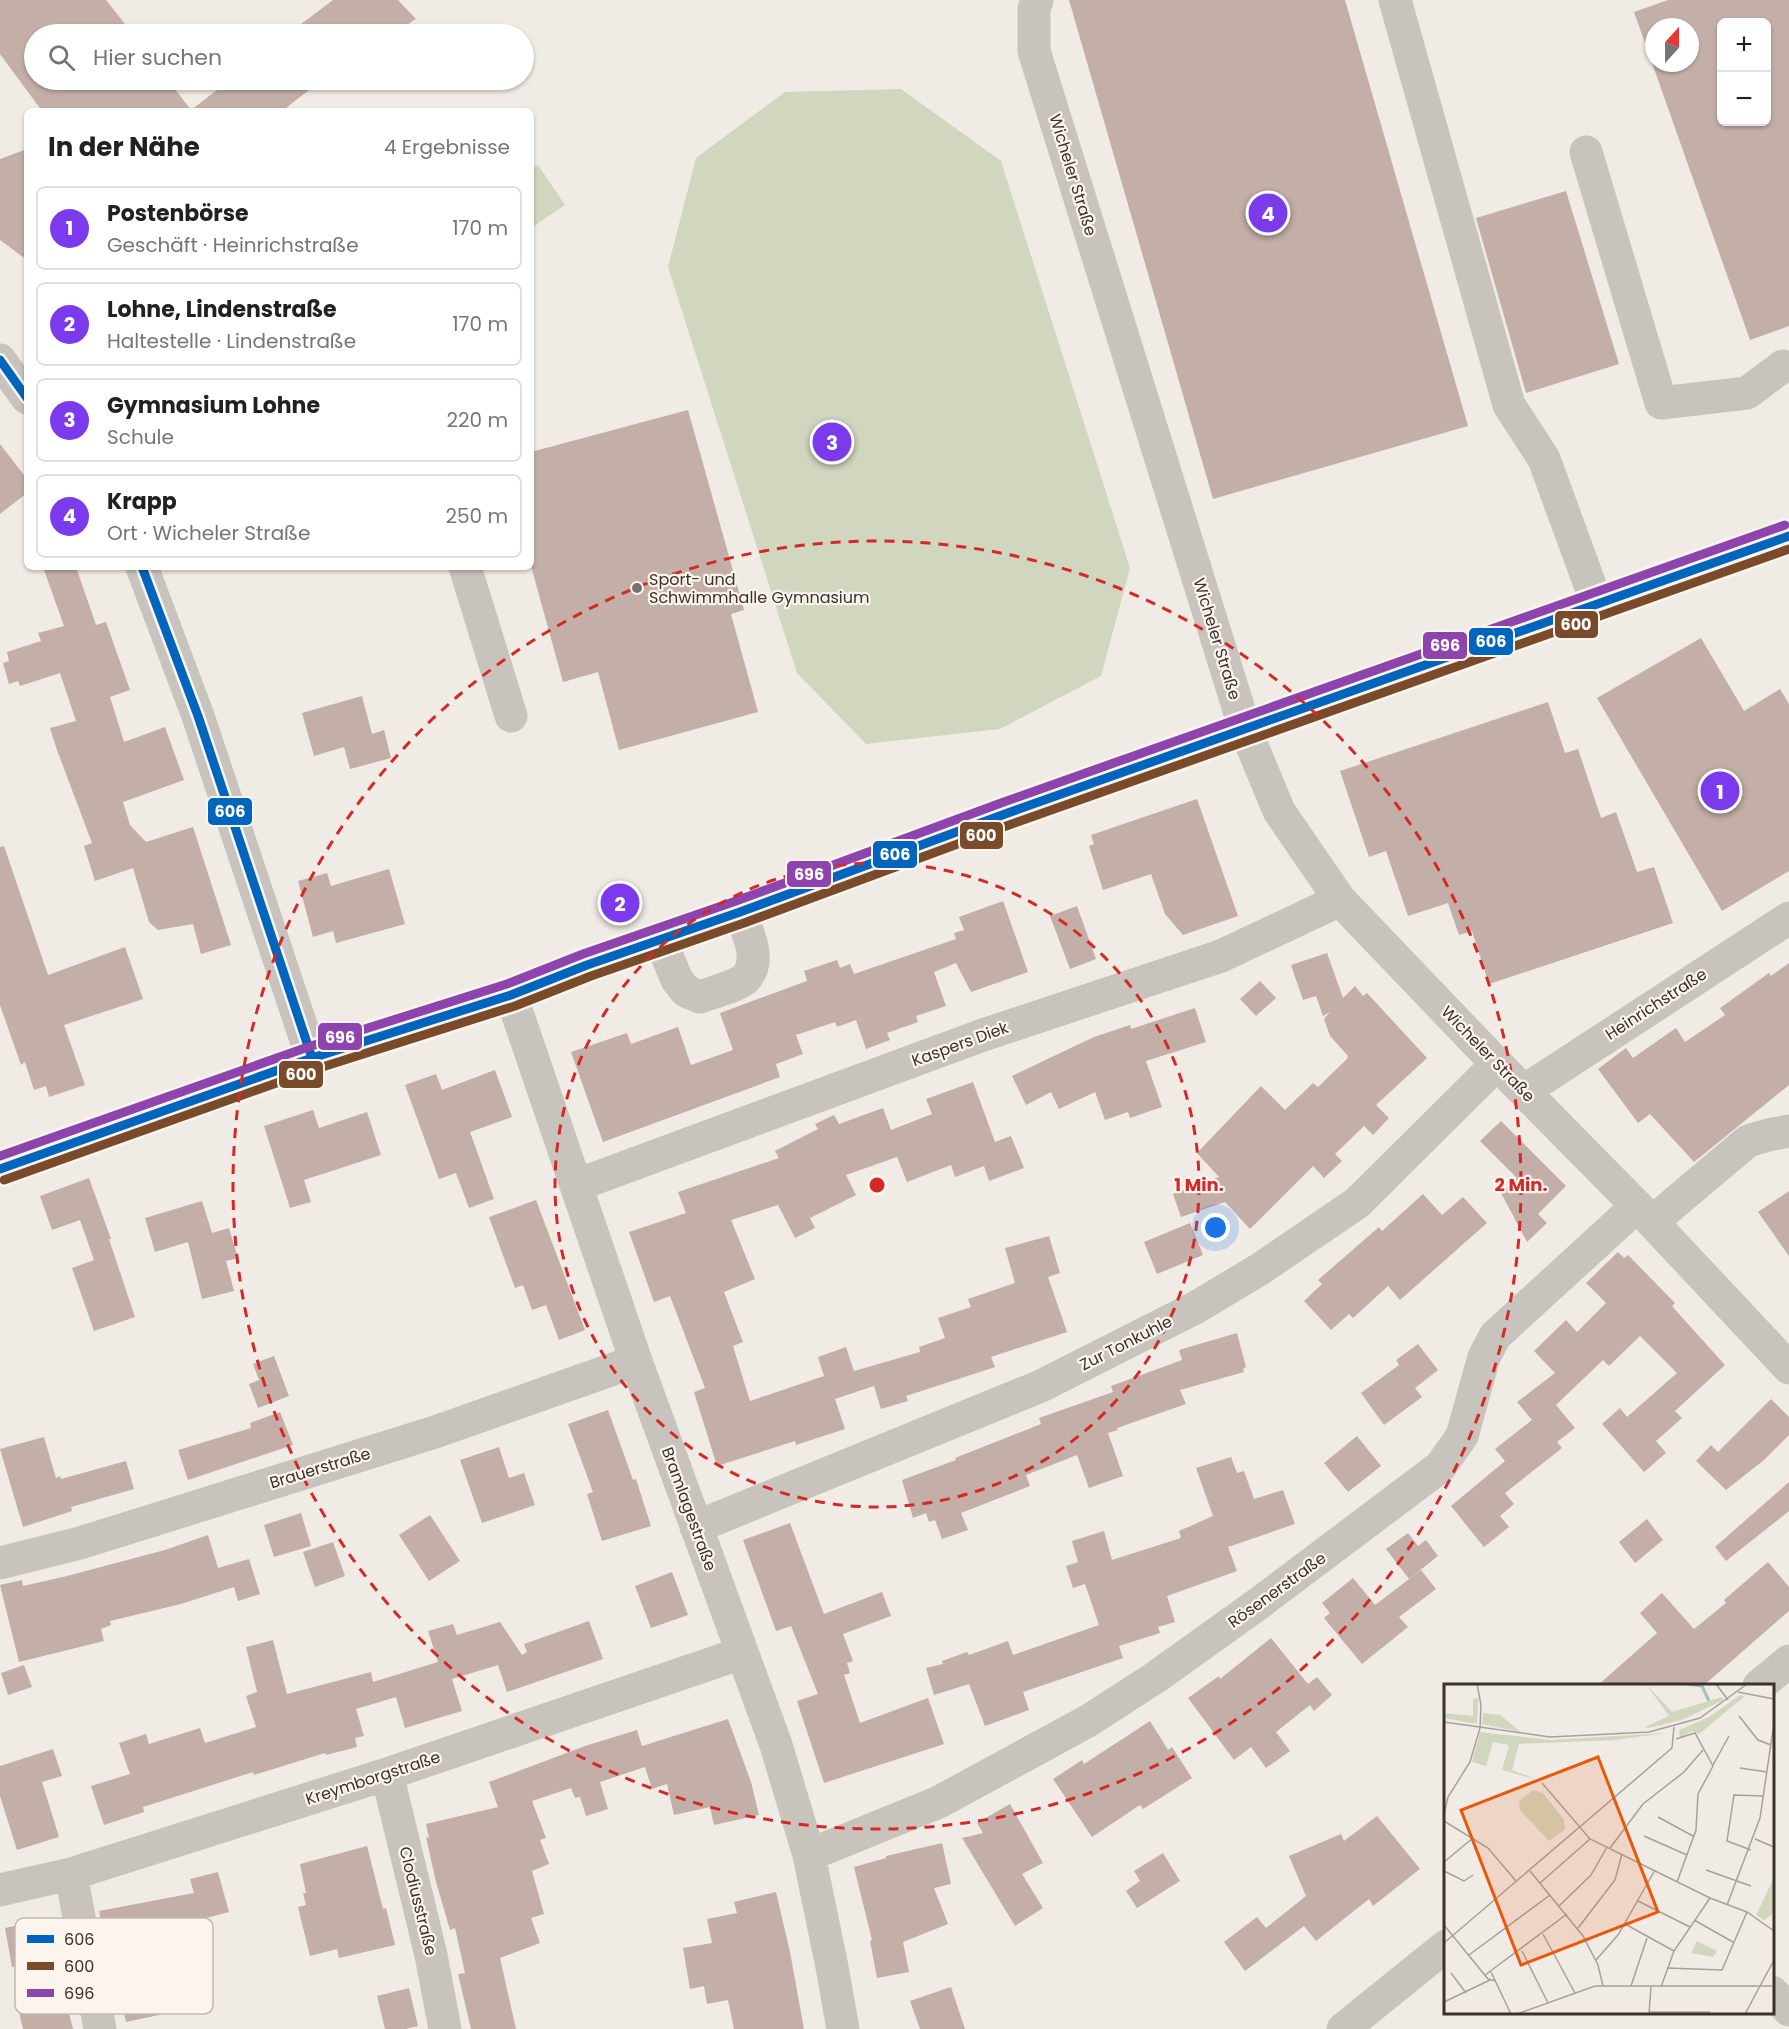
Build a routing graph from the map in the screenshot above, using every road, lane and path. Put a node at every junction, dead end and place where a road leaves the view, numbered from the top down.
1 (1037, 0) edge
2 (1395, 0) edge
3 (1586, 152) dead end
4 (1783, 366) dead end
5 (2, 367) edge
6 (24, 394) edge
7 (1789, 536) edge
8 (143, 570) edge
9 (466, 570) edge
10 (1597, 604) junction
11 (511, 716) dead end
12 (1245, 729) junction
13 (1340, 900) junction
14 (740, 912) junction
15 (1789, 918) edge
16 (660, 939) junction
17 (511, 995) junction
18 (312, 1058) junction
19 (1497, 1064) junction
20 (1524, 1091) junction
21 (1789, 1131) edge
22 (0, 1169) edge
23 (577, 1185) junction
24 (1645, 1214) junction
25 (636, 1361) junction
26 (1789, 1368) edge
27 (696, 1527) junction
28 (0, 1563) edge
29 (742, 1653) junction
30 (1789, 1661) edge
31 (1762, 1684) edge
32 (387, 1774) junction
33 (808, 1855) junction
34 (71, 1874) junction
35 (0, 1890) edge
36 (79, 1918) edge
37 (1444, 1948) edge
38 (1774, 1993) edge
39 (1789, 2010) edge
40 (97, 2014) edge
41 (1359, 2024) edge
42 (100, 2029) edge
43 (445, 2029) edge
44 (843, 2029) edge

1 - 12 street, Wicheler Straße
2 - 10 street
3 - 4 street
5 - 6 street
7 - 10 street
8 - 18 street
9 - 11 street
10 - 12 street
12 - 13 street, Wicheler Straße
12 - 14 street
13 - 19 street, Wicheler Straße
13 - 23 street, Kaspers Diek
14 - 16 street
14 - 16 street
15 - 20 street, Heinrichstraße
16 - 17 street
17 - 18 street
17 - 23 street, Bramlagestraße
18 - 22 street
19 - 20 street, Wicheler Straße
19 - 27 street, Zur Tonkuhle
20 - 24 street, Wicheler Straße
21 - 24 street, Rösenerstraße
23 - 25 street, Bramlagestraße
24 - 26 street, Wicheler Straße
24 - 33 street, Rösenerstraße
25 - 27 street, Bramlagestraße
25 - 28 street, Brauerstraße
27 - 29 street, Bramlagestraße
29 - 32 street, Kreymborgstraße
29 - 33 street, Bramlagestraße
30 - 31 street
32 - 34 street, Kreymborgstraße
32 - 43 street, Clodiusstraße
33 - 44 street, Bramlagestraße
34 - 35 street, Kreymborgstraße
34 - 36 street
37 - 41 street
38 - 39 street
40 - 42 street

